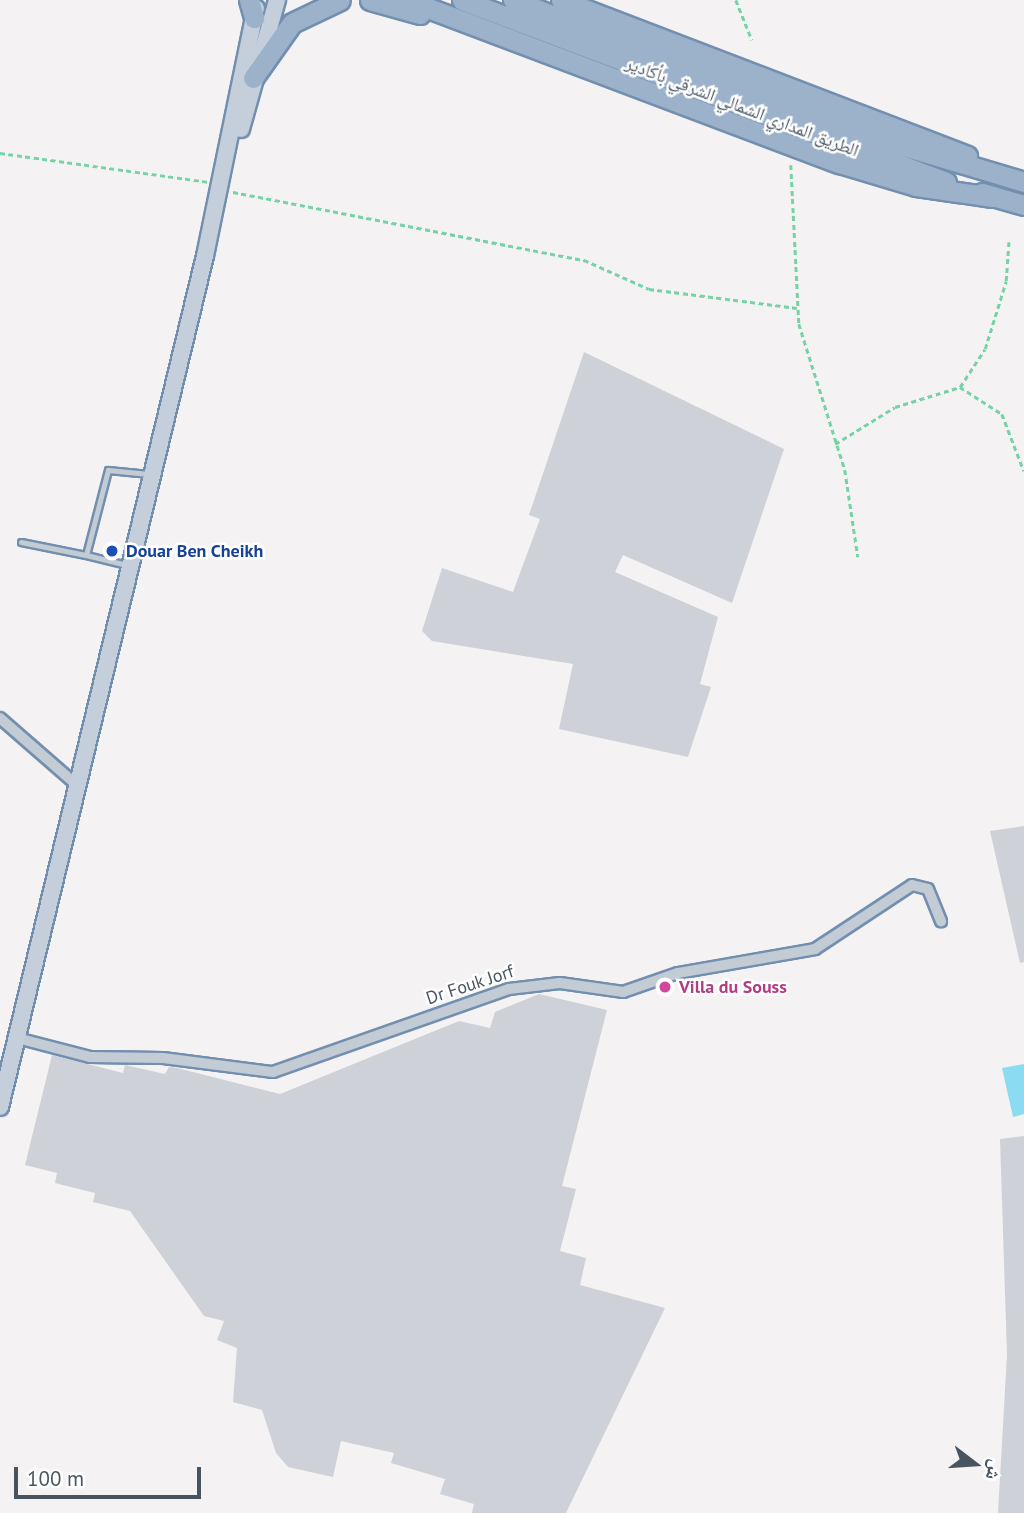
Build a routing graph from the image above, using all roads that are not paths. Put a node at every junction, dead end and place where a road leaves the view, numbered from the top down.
1 (277, 0) edge
2 (340, 0) edge
3 (370, 0) edge
4 (407, 0) edge
5 (462, 0) edge
6 (513, 0) edge
7 (561, 0) edge
8 (254, 6) edge
9 (450, 17) junction
10 (253, 78) junction
11 (1001, 176) junction
12 (1024, 182) edge
13 (222, 187) junction
14 (992, 197) junction
15 (1024, 205) edge
16 (152, 474) junction
17 (21, 542) dead end
18 (86, 555) junction
19 (131, 565) junction
20 (0, 718) edge
21 (78, 786) junction
22 (941, 921) dead end
23 (17, 1038) junction
24 (0, 1107) edge

1 - 10 main road
2 - 10 highway
3 - 9 highway
4 - 9 highway
5 - 14 highway, الطريق المداري الشمالي الشرقي بأكادير
6 - 11 highway, الطريق المداري الشمالي الشرقي بأكادير
7 - 11 highway
8 - 13 main road
9 - 14 highway
10 - 13 main road
11 - 12 highway, الطريق المداري الشمالي الشرقي بأكادير
13 - 16 main road
14 - 15 highway, الطريق المداري الشمالي الشرقي بأكادير
16 - 18 lane
16 - 19 main road
17 - 18 lane
18 - 19 lane
19 - 21 main road
20 - 21 street
21 - 23 main road
22 - 23 street, Dr Fouk Jorf
23 - 24 main road

